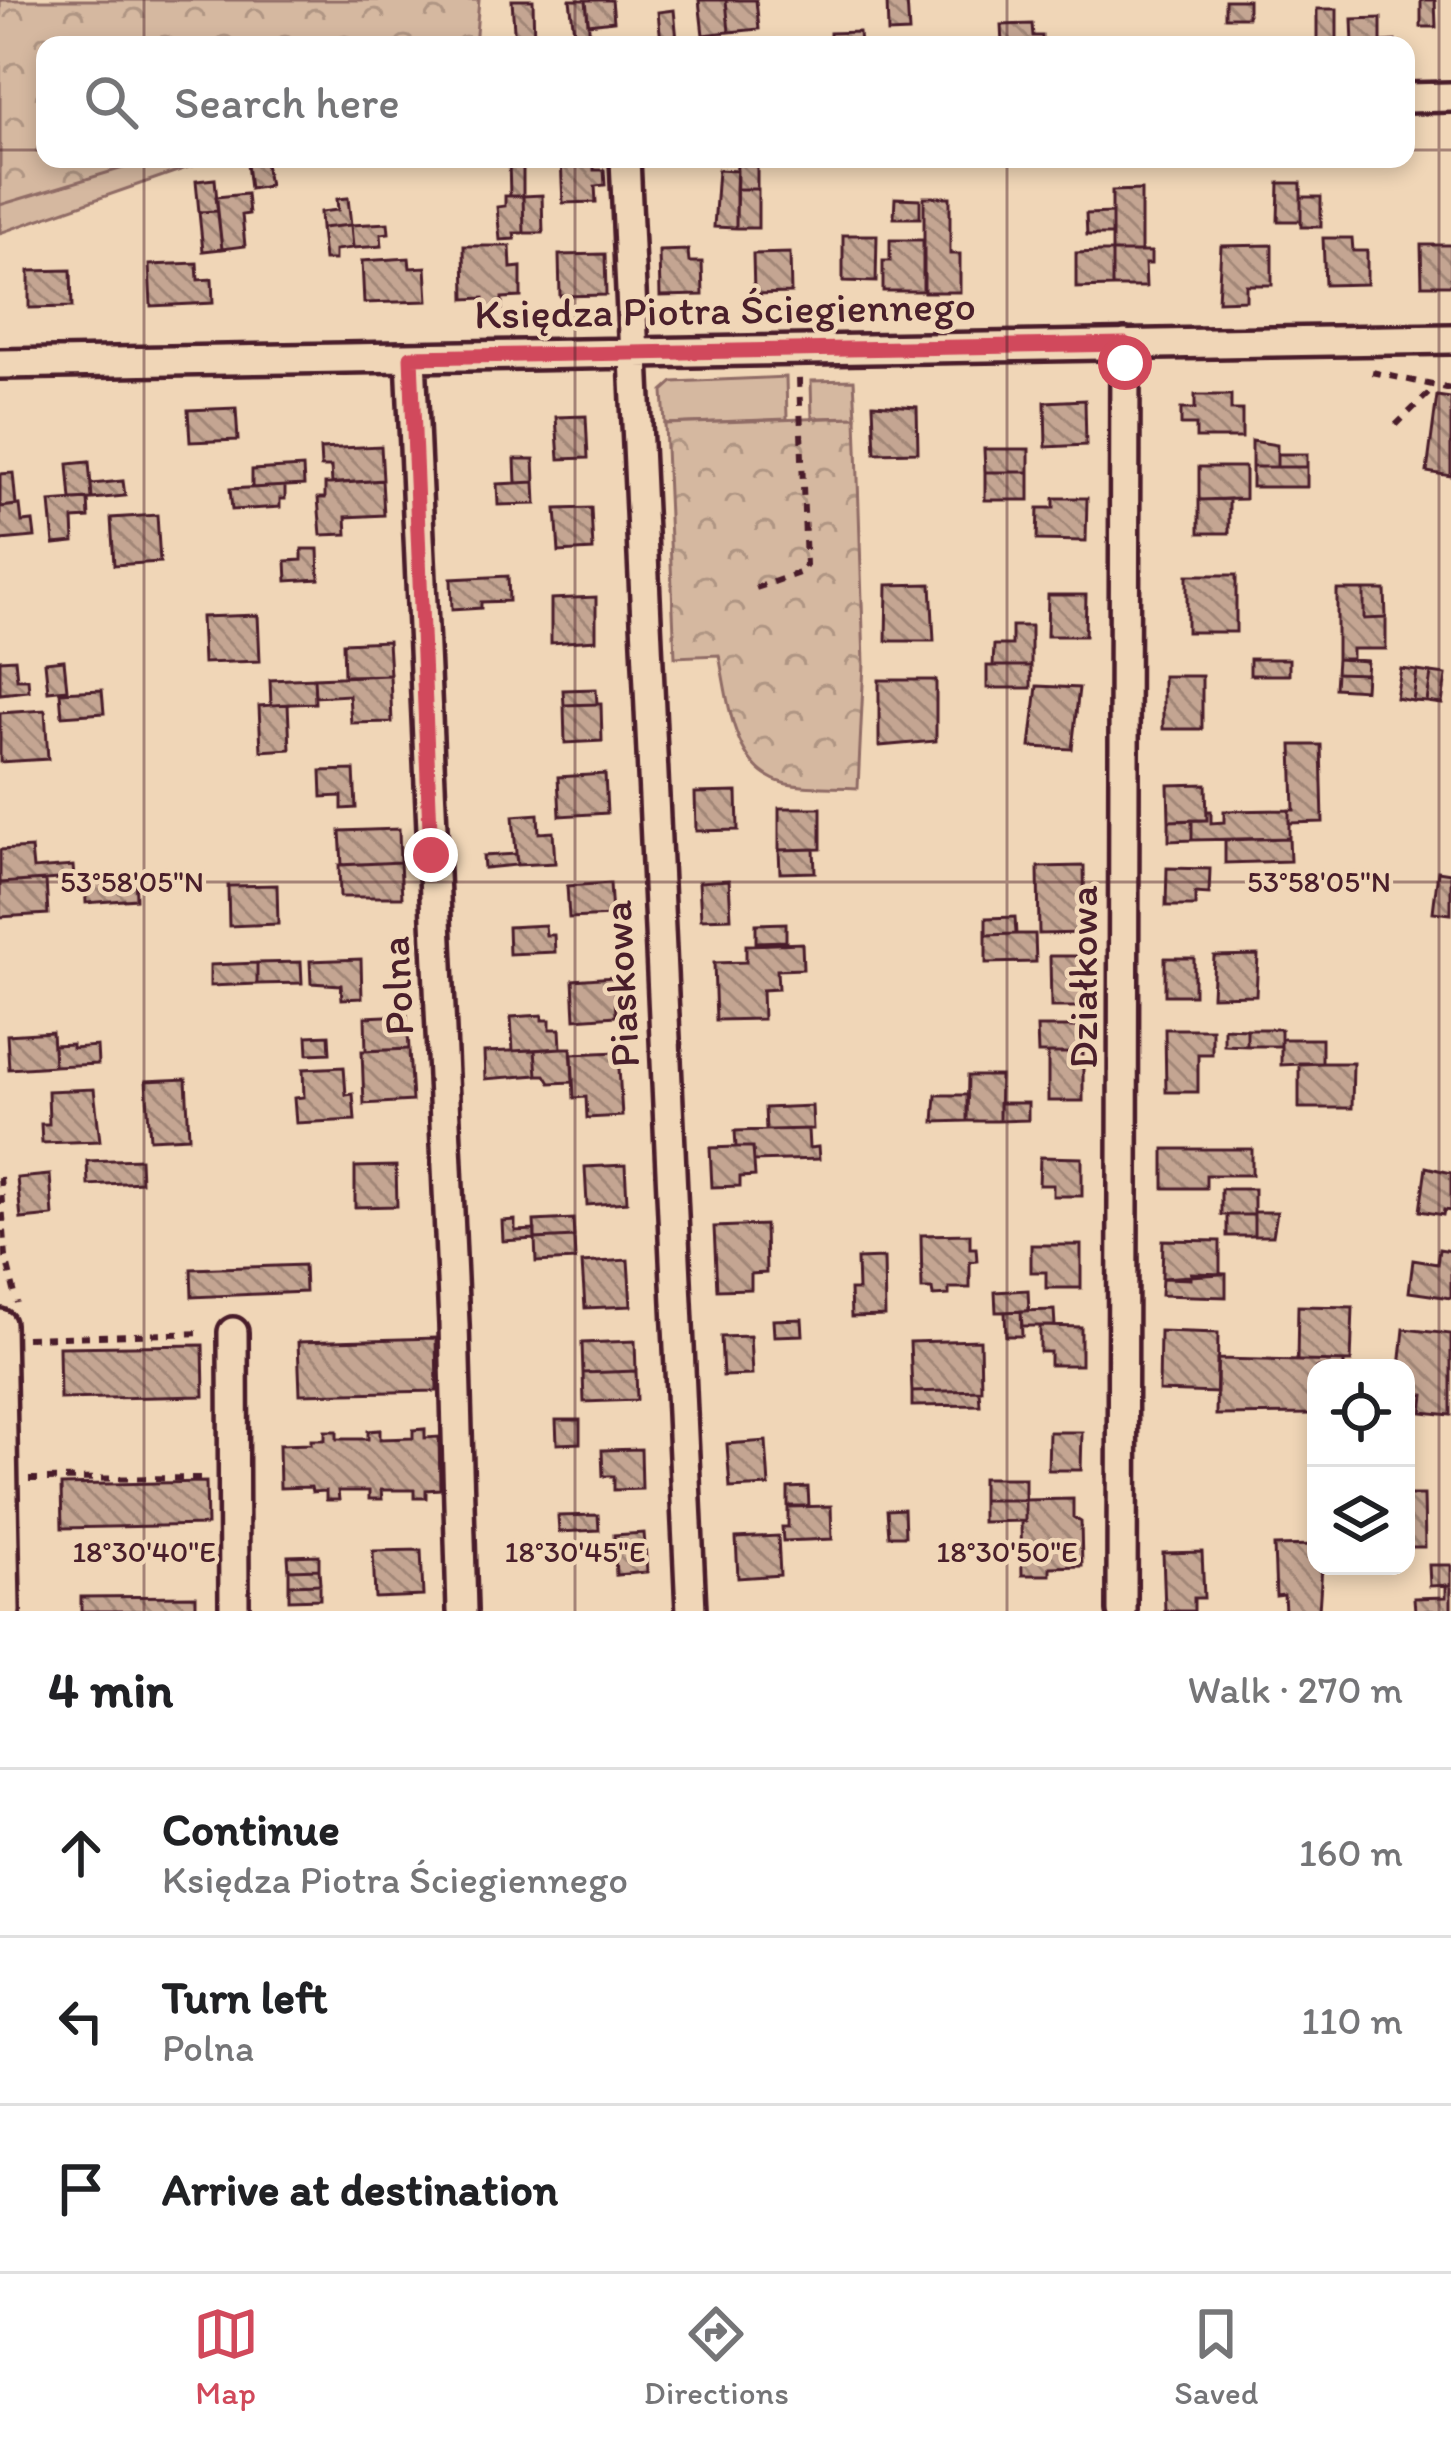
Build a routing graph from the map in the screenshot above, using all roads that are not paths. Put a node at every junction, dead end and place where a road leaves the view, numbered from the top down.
1 (1451, 97) edge
2 (1415, 98) edge
3 (625, 168) edge
4 (1451, 339) edge
5 (1125, 344) junction
6 (633, 352) junction
7 (411, 357) junction
8 (0, 364) edge
9 (9, 1331) edge
10 (232, 1332) road end
11 (5, 1611) edge
12 (234, 1611) edge
13 (462, 1611) edge
14 (691, 1611) edge
15 (1122, 1611) edge

1 - 2 street
3 - 6 street, Piaskowa
4 - 5 street, Księdza Piotra Ściegiennego
5 - 6 street, Księdza Piotra Ściegiennego
5 - 15 street, Działkowa
6 - 7 street, Księdza Piotra Ściegiennego
6 - 14 street, Piaskowa
7 - 8 street, Księdza Piotra Ściegiennego
7 - 13 street, Polna
9 - 11 street
10 - 12 street

